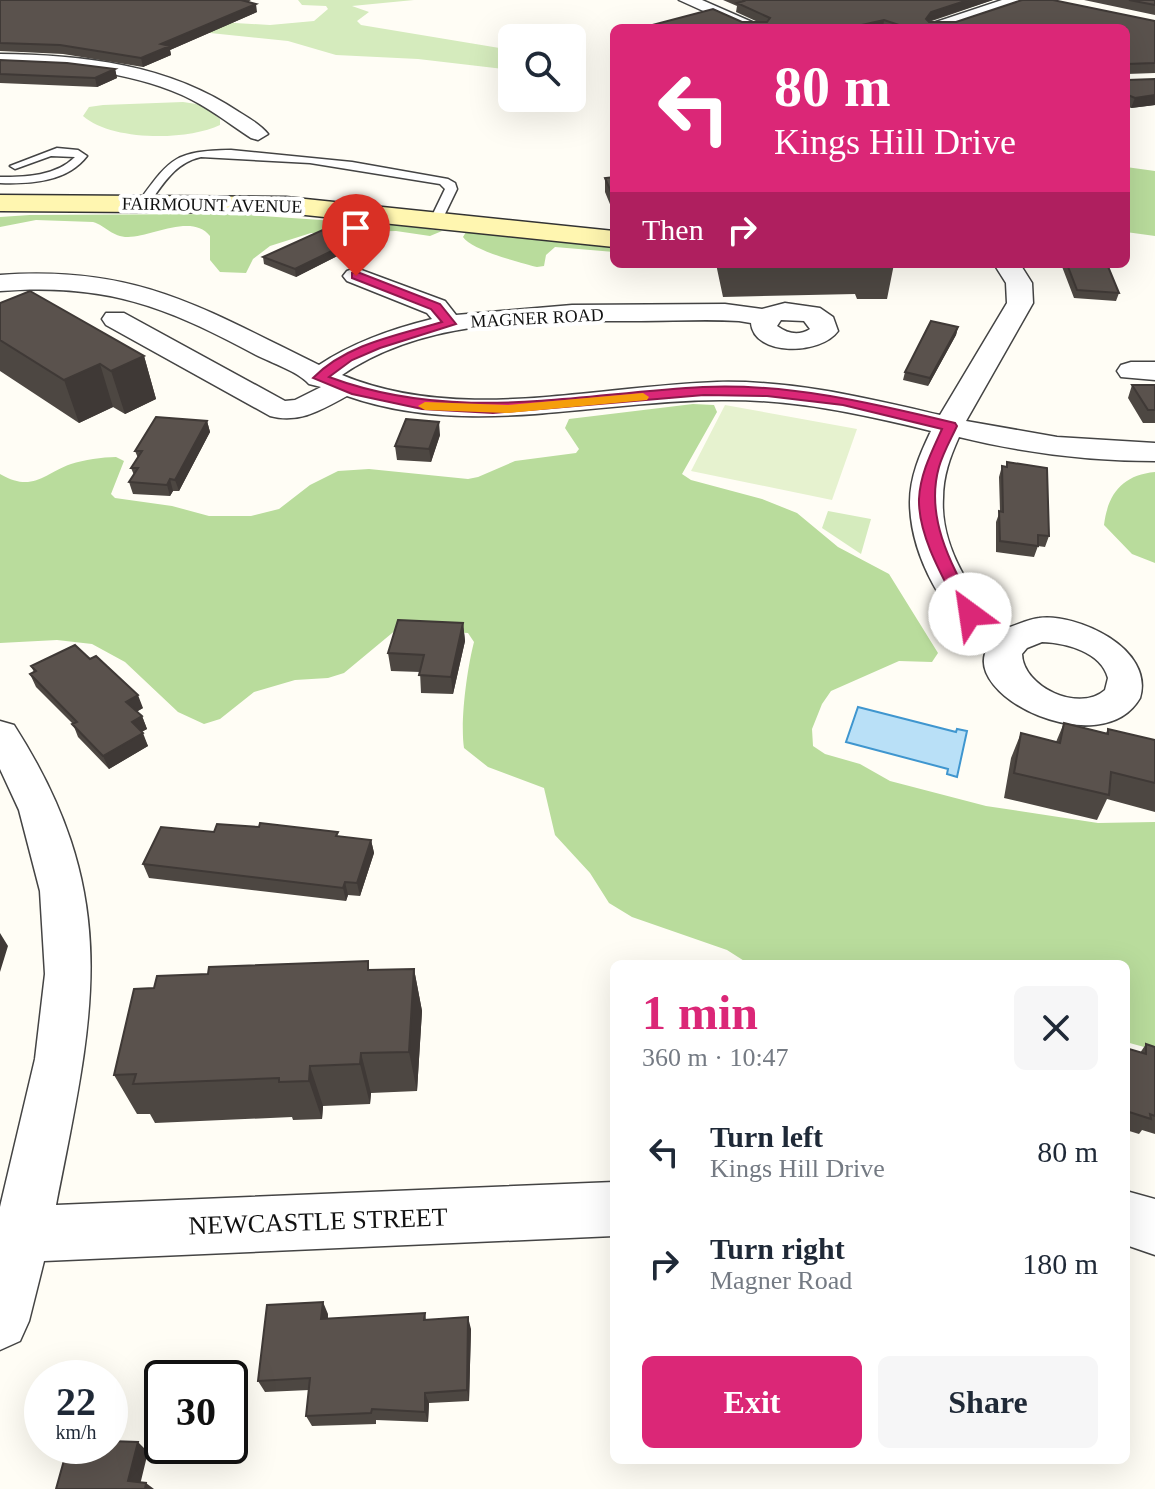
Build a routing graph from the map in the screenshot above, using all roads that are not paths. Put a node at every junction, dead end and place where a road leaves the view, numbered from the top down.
1 (717, 0) edge
2 (1019, 0) edge
3 (692, 2) edge
4 (747, 24) edge
5 (948, 24) edge
6 (0, 46) edge
7 (0, 60) edge
8 (85, 65) junction
9 (258, 134) dead end
10 (15, 166) dead end
11 (0, 180) edge
12 (0, 203) edge
13 (143, 204) junction
14 (437, 218) junction
15 (610, 239) edge
16 (1010, 268) edge
17 (356, 276) dead end
18 (0, 283) edge
19 (766, 318) dead end
20 (115, 319) dead end
21 (450, 324) junction
22 (218, 326) junction
23 (169, 348) junction
24 (331, 383) junction
25 (950, 426) junction
26 (1155, 452) edge
27 (1009, 643) dead end
28 (0, 735) edge
29 (610, 1209) edge
30 (1130, 1219) edge
31 (1155, 1227) edge
32 (12, 1234) edge
33 (0, 1321) edge

1 - 3 street
2 - 5 street
3 - 4 street
6 - 8 street
7 - 8 street
8 - 9 street
10 - 11 lane
12 - 13 street, FAIRMOUNT AVENUE
13 - 14 street, FAIRMOUNT AVENUE
13 - 14 lane
14 - 15 street, FAIRMOUNT AVENUE
16 - 25 street
17 - 21 street
18 - 22 street
19 - 21 street, MAGNER ROAD
20 - 23 street
21 - 24 street, MAGNER ROAD
22 - 23 street
22 - 24 street
23 - 24 street, MAGNER ROAD
24 - 25 street
25 - 26 street
25 - 27 street
28 - 32 street
29 - 32 street, NEWCASTLE STREET
30 - 31 street
32 - 33 street

